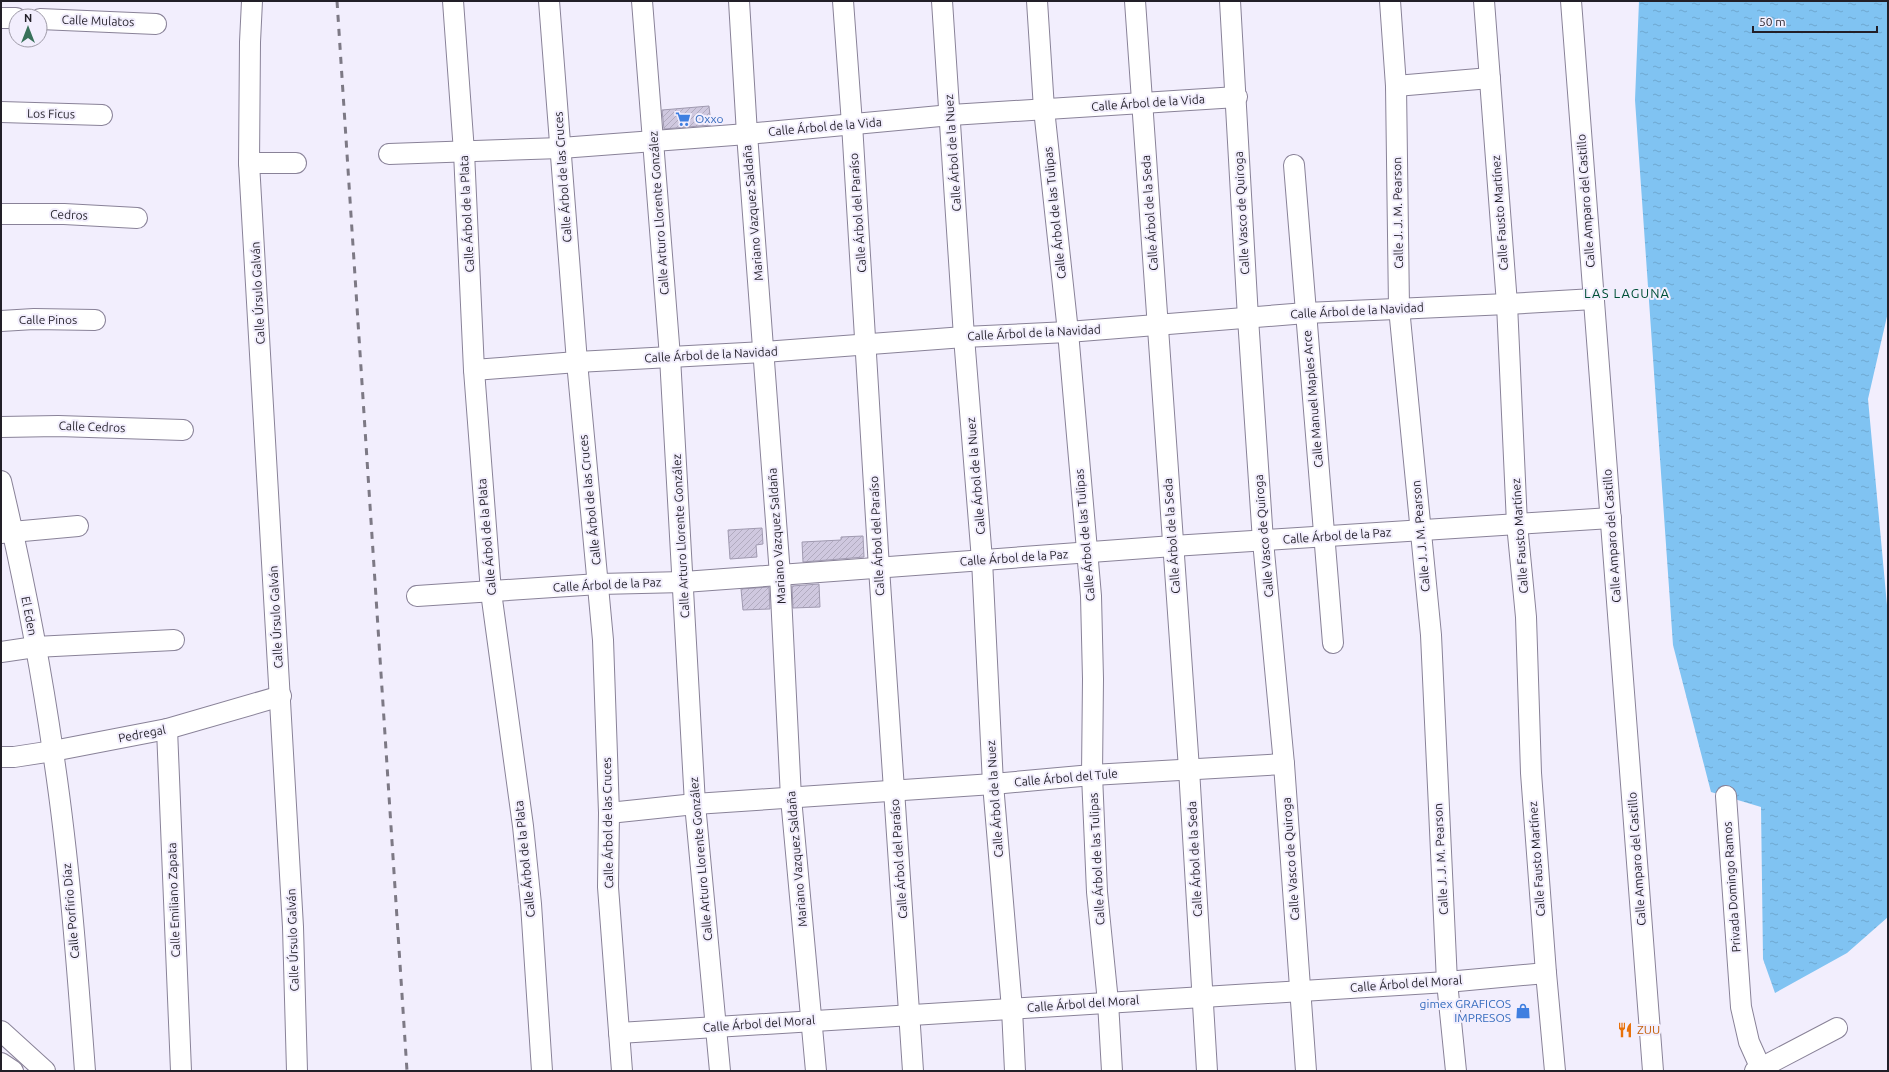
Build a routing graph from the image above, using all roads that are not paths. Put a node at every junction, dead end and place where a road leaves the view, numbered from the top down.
1 (252, 1) edge
2 (453, 1) edge
3 (550, 1) edge
4 (642, 1) edge
5 (739, 1) edge
6 (842, 1) edge
7 (942, 1) edge
8 (1037, 1) edge
9 (1135, 1) edge
10 (1230, 1) edge
11 (1390, 1) edge
12 (1484, 1) edge
13 (1571, 1) edge
14 (48, 19) edge
15 (156, 24) dead end
16 (1490, 78) junction
17 (1396, 86) junction
18 (1237, 97) junction
19 (1143, 104) junction
20 (1044, 109) junction
21 (1, 112) edge
22 (102, 115) dead end
23 (951, 115) junction
24 (852, 124) junction
25 (747, 134) junction
26 (653, 141) junction
27 (561, 148) junction
28 (464, 152) junction
29 (389, 154) dead end
30 (249, 163) junction
31 (296, 163) dead end
32 (1294, 165) dead end
33 (1, 214) edge
34 (137, 218) dead end
35 (1594, 299) junction
36 (1507, 304) junction
37 (1399, 308) junction
38 (1306, 313) junction
39 (1248, 318) junction
40 (95, 320) dead end
41 (1, 321) edge
42 (1158, 324) junction
43 (1068, 332) junction
44 (964, 337) junction
45 (866, 344) junction
46 (764, 352) junction
47 (670, 357) junction
48 (577, 362) junction
49 (474, 370) junction
50 (1, 427) edge
51 (183, 430) dead end
52 (1, 481) edge
53 (1611, 518) junction
54 (1517, 524) junction
55 (78, 526) dead end
56 (1421, 531) junction
57 (7, 532) edge
58 (1324, 537) junction
59 (1263, 541) junction
60 (1173, 546) junction
61 (1087, 552) junction
62 (982, 560) junction
63 (879, 568) junction
64 (780, 575) junction
65 (684, 582) junction
66 (599, 584) junction
67 (491, 592) junction
68 (417, 596) dead end
69 (174, 640) dead end
70 (1333, 643) dead end
71 (35, 647) junction
72 (1, 652) edge
73 (281, 696) junction
74 (167, 729) junction
75 (53, 751) junction
76 (1, 757) edge
77 (1284, 764) junction
78 (1189, 769) junction
79 (1092, 775) junction
80 (993, 784) junction
81 (894, 790) junction
82 (1726, 796) dead end
83 (791, 798) junction
84 (696, 804) junction
85 (609, 813) junction
86 (1546, 973) junction
87 (1447, 982) junction
88 (1301, 991) junction
89 (1203, 997) junction
90 (1108, 1002) junction
91 (1012, 1009) junction
92 (910, 1015) junction
93 (812, 1021) junction
94 (716, 1027) junction
95 (1837, 1028) dead end
96 (1, 1032) edge
97 (619, 1033) junction
98 (1, 1063) edge
99 (1759, 1070) edge
100 (13, 1071) edge
101 (45, 1071) edge
102 (85, 1071) edge
103 (181, 1071) edge
104 (297, 1071) edge
105 (542, 1071) edge
106 (622, 1071) edge
107 (720, 1071) edge
108 (816, 1071) edge
109 (913, 1071) edge
110 (1015, 1071) edge
111 (1112, 1071) edge
112 (1207, 1071) edge
113 (1306, 1071) edge
114 (1456, 1071) edge
115 (1555, 1071) edge
116 (1654, 1071) edge

1 - 30 street, Calle Úrsulo Galván
2 - 28 street, Calle Árbol de la Plata
3 - 27 street, Calle Árbol de las Cruces
4 - 26 street, Calle Arturo Llorente González
5 - 25 street, Mariano Vazquez Saldaña
6 - 24 street, Calle Árbol del Paraíso
7 - 23 street, Calle Árbol de la Nuez
8 - 20 street, Calle Árbol de las Tulipas
9 - 19 street, Calle Árbol de la Seda
10 - 18 street, Calle Vasco de Quiroga
11 - 17 street, Calle J. J. M. Pearson
12 - 16 street, Calle Fausto Martínez
13 - 35 street, Calle Amparo del Castillo
14 - 15 street, Calle Mulatos
16 - 17 street
16 - 36 street, Calle Fausto Martínez
17 - 37 street, Calle J. J. M. Pearson
18 - 19 street, Calle Árbol de la Vida
18 - 39 street, Calle Vasco de Quiroga
19 - 20 street, Calle Árbol de la Vida
19 - 42 street, Calle Árbol de la Seda
20 - 23 street, Calle Árbol de la Vida
20 - 43 street, Calle Árbol de las Tulipas
21 - 22 street, Los Ficus
23 - 24 street, Calle Árbol de la Vida
23 - 44 street, Calle Árbol de la Nuez
24 - 25 street, Calle Árbol de la Vida
24 - 45 street, Calle Árbol del Paraíso
25 - 26 street, Calle Árbol de la Vida
25 - 46 street, Mariano Vazquez Saldaña
26 - 27 street, Calle Árbol de la Vida
26 - 47 street, Calle Arturo Llorente González
27 - 28 street, Calle Árbol de la Vida
27 - 48 street, Calle Árbol de las Cruces
28 - 29 street, Calle Árbol de la Vida
28 - 49 street, Calle Árbol de la Plata
30 - 31 street
30 - 73 street, Calle Úrsulo Galván
32 - 38 street, Calle Manuel Maples Arce
33 - 34 street, Cedros
35 - 36 street, Calle Árbol de la Navidad
35 - 53 street, Calle Amparo del Castillo
36 - 37 street, Calle Árbol de la Navidad
36 - 54 street, Calle Fausto Martínez
37 - 38 street, Calle Árbol de la Navidad
37 - 56 street, Calle J. J. M. Pearson
38 - 39 street, Calle Árbol de la Navidad
38 - 58 street, Calle Manuel Maples Arce
39 - 42 street, Calle Árbol de la Navidad
39 - 59 street, Calle Vasco de Quiroga
40 - 41 street, Calle Pinos
42 - 43 street, Calle Árbol de la Navidad
42 - 60 street, Calle Árbol de la Seda
43 - 44 street, Calle Árbol de la Navidad
43 - 61 street, Calle Árbol de las Tulipas
44 - 45 street, Calle Árbol de la Navidad
44 - 62 street, Calle Árbol de la Nuez
45 - 46 street, Calle Árbol de la Navidad
45 - 63 street, Calle Árbol del Paraíso
46 - 47 street, Calle Árbol de la Navidad
46 - 64 street, Mariano Vazquez Saldaña
47 - 48 street, Calle Árbol de la Navidad
47 - 65 street, Calle Arturo Llorente González
48 - 49 street, Calle Árbol de la Navidad
48 - 66 street, Calle Árbol de las Cruces
49 - 67 street, Calle Árbol de la Plata
50 - 51 street, Calle Cedros
52 - 57 street, El Eden
53 - 54 street, Calle Árbol de la Paz
53 - 116 street, Calle Amparo del Castillo
54 - 56 street, Calle Árbol de la Paz
54 - 86 street, Calle Fausto Martínez
55 - 57 street
56 - 58 street, Calle Árbol de la Paz
56 - 87 street, Calle J. J. M. Pearson
57 - 71 street, El Eden
58 - 59 street, Calle Árbol de la Paz
58 - 70 street, Calle Manuel Maples Arce
59 - 60 street, Calle Árbol de la Paz
59 - 77 street, Calle Vasco de Quiroga
60 - 61 street, Calle Árbol de la Paz
60 - 78 street, Calle Árbol de la Seda
61 - 62 street, Calle Árbol de la Paz
61 - 79 street, Calle Árbol de las Tulipas
62 - 63 street, Calle Árbol de la Paz
62 - 80 street, Calle Árbol de la Nuez
63 - 64 street, Calle Árbol de la Paz
63 - 81 street, Calle Árbol del Paraíso
64 - 65 street, Calle Árbol de la Paz
64 - 83 street, Mariano Vazquez Saldaña
65 - 66 street, Calle Árbol de la Paz
65 - 84 street, Calle Arturo Llorente González
66 - 67 street, Calle Árbol de la Paz
66 - 85 street, Calle Árbol de las Cruces
67 - 68 street, Calle Árbol de la Paz
67 - 105 street, Calle Árbol de la Plata
69 - 71 street
71 - 72 street
71 - 75 street, El Eden
73 - 74 street, Pedregal
73 - 104 street, Calle Úrsulo Galván
74 - 75 street, Pedregal
74 - 103 street, Calle Emiliano Zapata
75 - 76 street, Pedregal
75 - 102 street, Calle Porfirio Díaz
77 - 78 street, Calle Árbol del Tule
77 - 88 street, Calle Vasco de Quiroga
78 - 79 street, Calle Árbol del Tule
78 - 89 street, Calle Árbol de la Seda
79 - 80 street, Calle Árbol del Tule
79 - 90 street, Calle Árbol de las Tulipas
80 - 81 street, Calle Árbol del Tule
80 - 91 street, Calle Árbol de la Nuez
81 - 83 street, Calle Árbol del Tule
81 - 92 street, Calle Árbol del Paraíso
82 - 99 street, Privada Domingo Ramos
83 - 84 street, Calle Árbol del Tule
83 - 93 street, Mariano Vazquez Saldaña
84 - 85 street, Calle Árbol del Tule
84 - 94 street, Calle Arturo Llorente González
85 - 97 street, Calle Árbol de las Cruces
86 - 87 street, Calle Árbol del Moral
86 - 115 street, Calle Fausto Martínez
87 - 88 street, Calle Árbol del Moral
87 - 114 street, Calle J. J. M. Pearson
88 - 89 street, Calle Árbol del Moral
88 - 113 street, Calle Vasco de Quiroga
89 - 90 street, Calle Árbol del Moral
89 - 112 street, Calle Árbol de la Seda
90 - 91 street, Calle Árbol del Moral
90 - 111 street, Calle Árbol de las Tulipas
91 - 92 street, Calle Árbol del Moral
91 - 110 street, Calle Árbol de la Nuez
92 - 93 street, Calle Árbol del Moral
92 - 109 street, Calle Árbol del Paraíso
93 - 94 street, Calle Árbol del Moral
93 - 108 street, Mariano Vazquez Saldaña
94 - 97 street, Calle Árbol del Moral
94 - 107 street, Calle Arturo Llorente González
95 - 99 street
96 - 101 street
97 - 106 street, Calle Árbol de las Cruces
98 - 100 street

